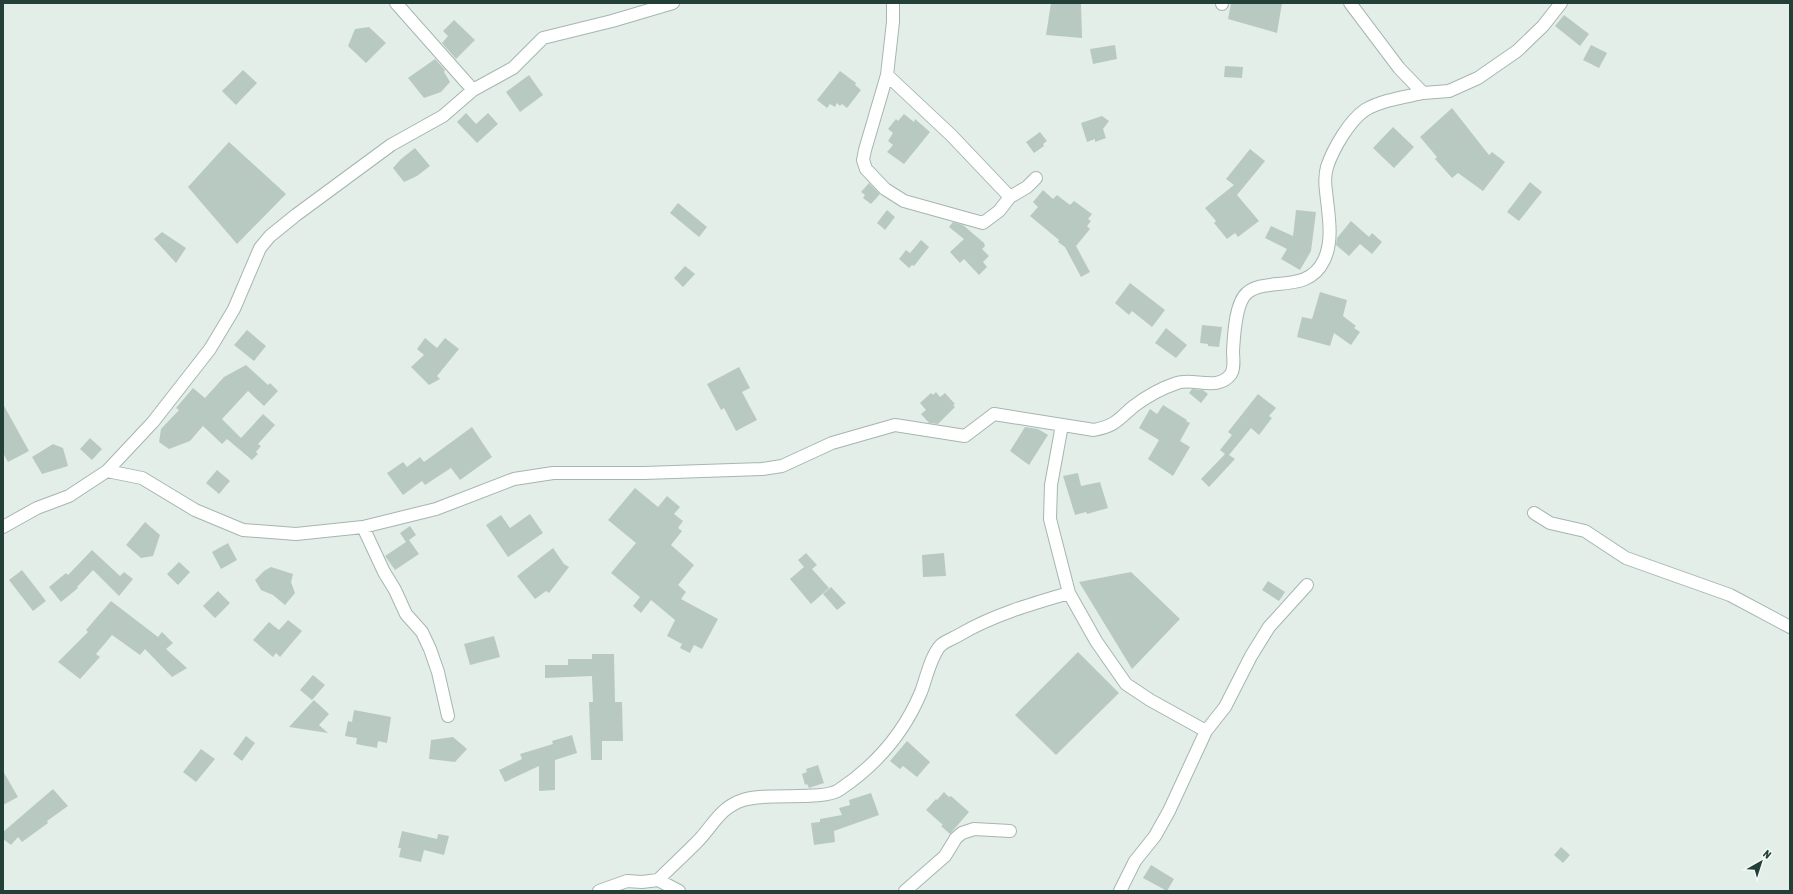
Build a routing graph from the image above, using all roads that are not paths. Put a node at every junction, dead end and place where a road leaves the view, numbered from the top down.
1 (396, 3) edge
2 (673, 3) edge
3 (893, 3) edge
4 (1350, 3) edge
5 (1561, 3) edge
6 (887, 75) junction
7 (473, 90) junction
8 (1423, 93) junction
9 (1036, 178) dead end
10 (1010, 197) junction
11 (1062, 425) junction
12 (107, 471) junction
13 (1534, 513) dead end
14 (3, 527) edge
15 (363, 527) junction
16 (1307, 585) dead end
17 (1069, 593) junction
18 (1790, 627) edge
19 (448, 716) dead end
20 (1206, 731) junction
21 (1010, 831) dead end
22 (658, 880) junction
23 (599, 891) edge
24 (678, 891) edge
25 (905, 891) edge
26 (1120, 891) edge

1 - 7 street
2 - 7 street
3 - 6 street
4 - 8 street
5 - 8 street
6 - 10 street
6 - 10 street
7 - 12 street
8 - 11 street
9 - 10 street
11 - 15 street
11 - 17 street
12 - 14 street
12 - 15 street
13 - 18 street
15 - 19 street
16 - 20 street
17 - 20 street
17 - 22 street
20 - 26 street
21 - 25 street
22 - 23 street
22 - 24 street

